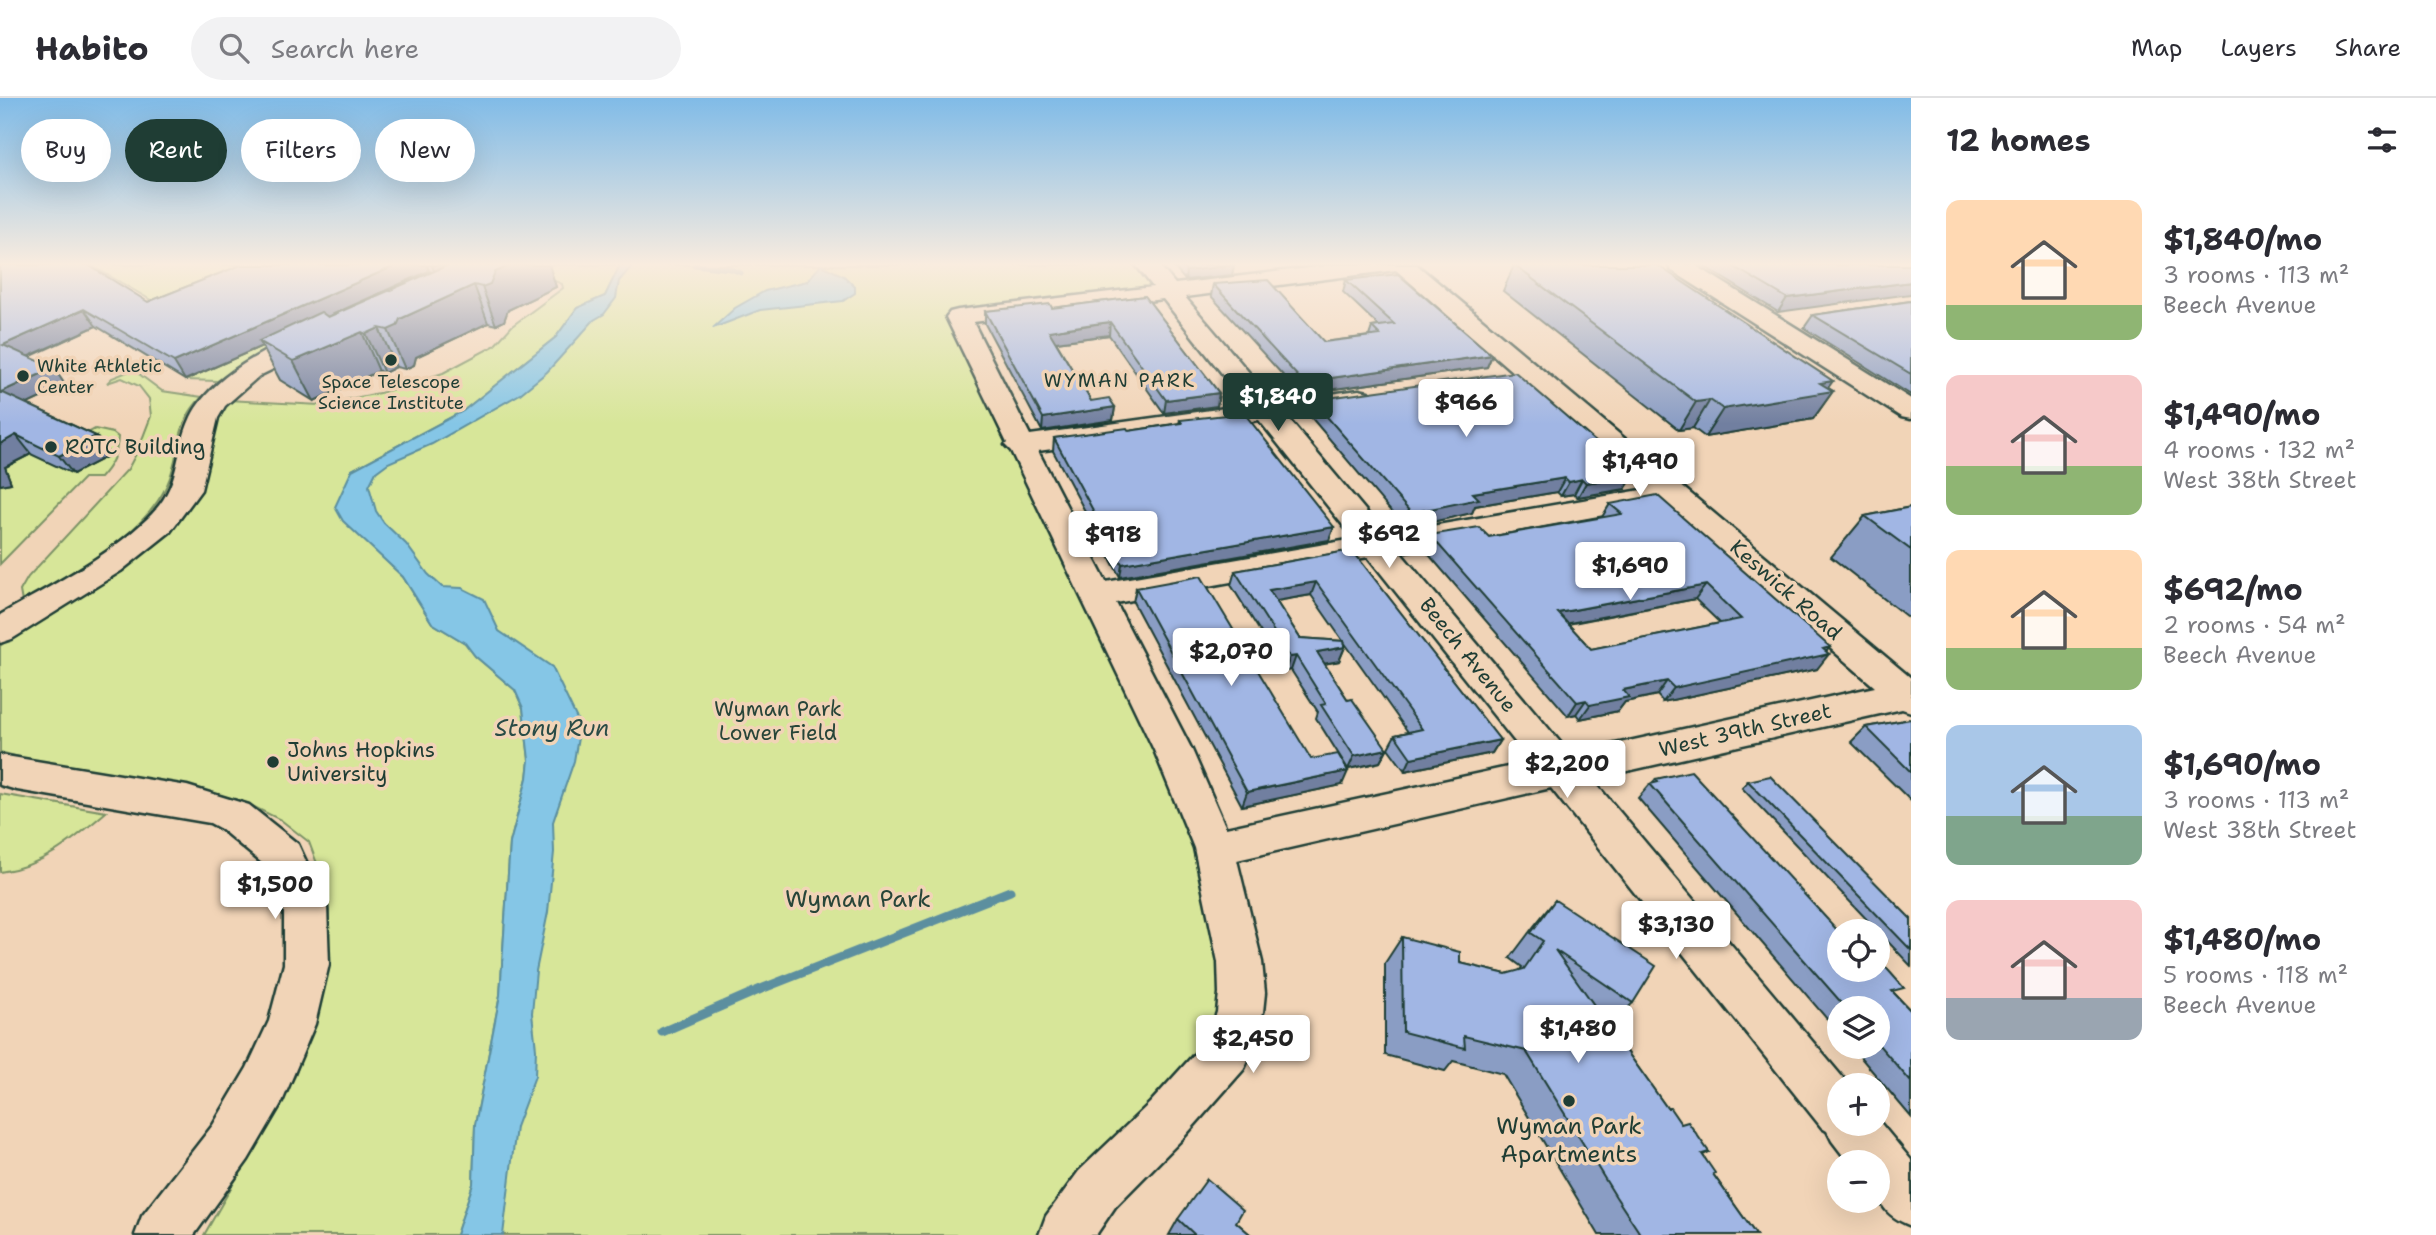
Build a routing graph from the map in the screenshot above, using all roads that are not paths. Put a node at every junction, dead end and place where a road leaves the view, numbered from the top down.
1 (959, 318) edge
2 (1191, 318) edge
3 (1466, 318) edge
4 (1763, 318) edge
5 (1807, 318) dead end
6 (1771, 323) junction
7 (340, 328) edge
8 (1530, 372) junction
9 (1490, 378) edge
10 (1382, 394) edge
11 (1267, 411) junction
12 (1911, 411) edge
13 (1019, 445) junction
14 (1673, 493) junction
15 (1378, 545) junction
16 (1096, 595) junction
17 (0, 631) edge
18 (1909, 696) edge
19 (0, 770) edge
20 (1563, 771) junction
21 (1214, 848) junction
22 (1827, 1096) edge
23 (1859, 1136) edge
24 (1911, 1200) edge
25 (162, 1235) edge
26 (1065, 1235) edge

1 - 13 street
2 - 11 street, Beech Avenue
3 - 8 street, Keswick Road
4 - 6 street
5 - 6 street
6 - 12 street
7 - 17 street
8 - 9 street
8 - 14 street, Keswick Road
10 - 11 street
11 - 13 street
11 - 15 street, Beech Avenue
13 - 16 street
14 - 15 street
14 - 18 street, Keswick Road
15 - 16 street
15 - 20 street, Beech Avenue
16 - 21 street
18 - 20 street, West 39th Street
19 - 25 street
20 - 21 street, West 39th Street
20 - 22 street, Beech Avenue
21 - 26 street
23 - 24 street

